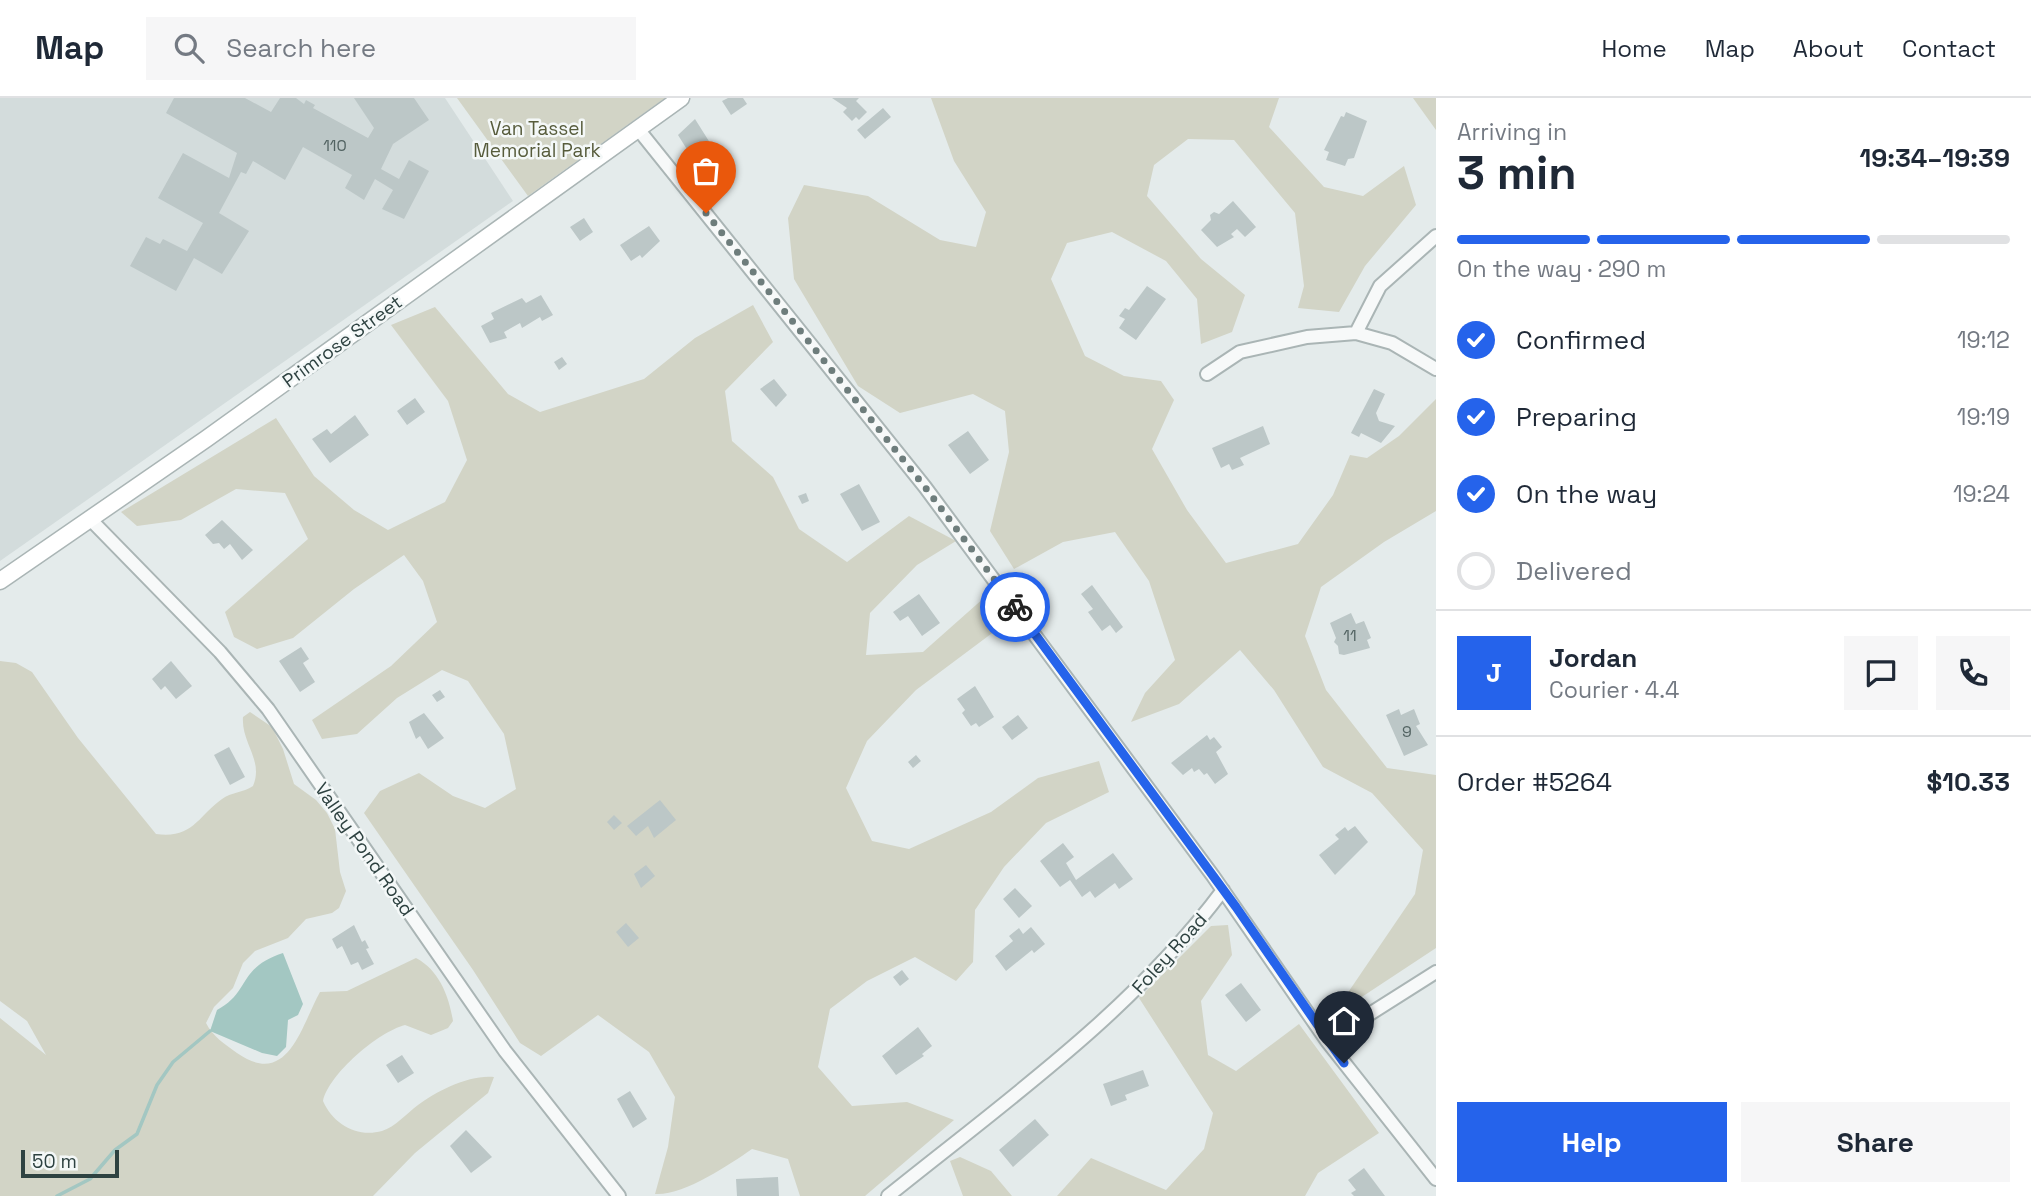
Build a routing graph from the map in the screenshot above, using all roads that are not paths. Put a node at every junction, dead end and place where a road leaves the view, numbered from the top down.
1 (681, 98) edge
2 (638, 129) junction
3 (1436, 236) edge
4 (1356, 333) junction
5 (1436, 369) edge
6 (1207, 374) dead end
7 (91, 520) junction
8 (0, 581) edge
9 (1223, 890) junction
10 (1436, 972) edge
11 (1328, 1041) junction
12 (1436, 1179) edge
13 (619, 1196) edge
14 (888, 1196) edge

1 - 2 main road, Primrose Street
2 - 7 main road, Primrose Street
2 - 9 street
3 - 4 street
4 - 5 street
4 - 6 street
7 - 8 main road, Primrose Street
7 - 13 street, Valley Pond Road
9 - 11 street
9 - 14 street, Foley Road
10 - 11 street
11 - 12 street

